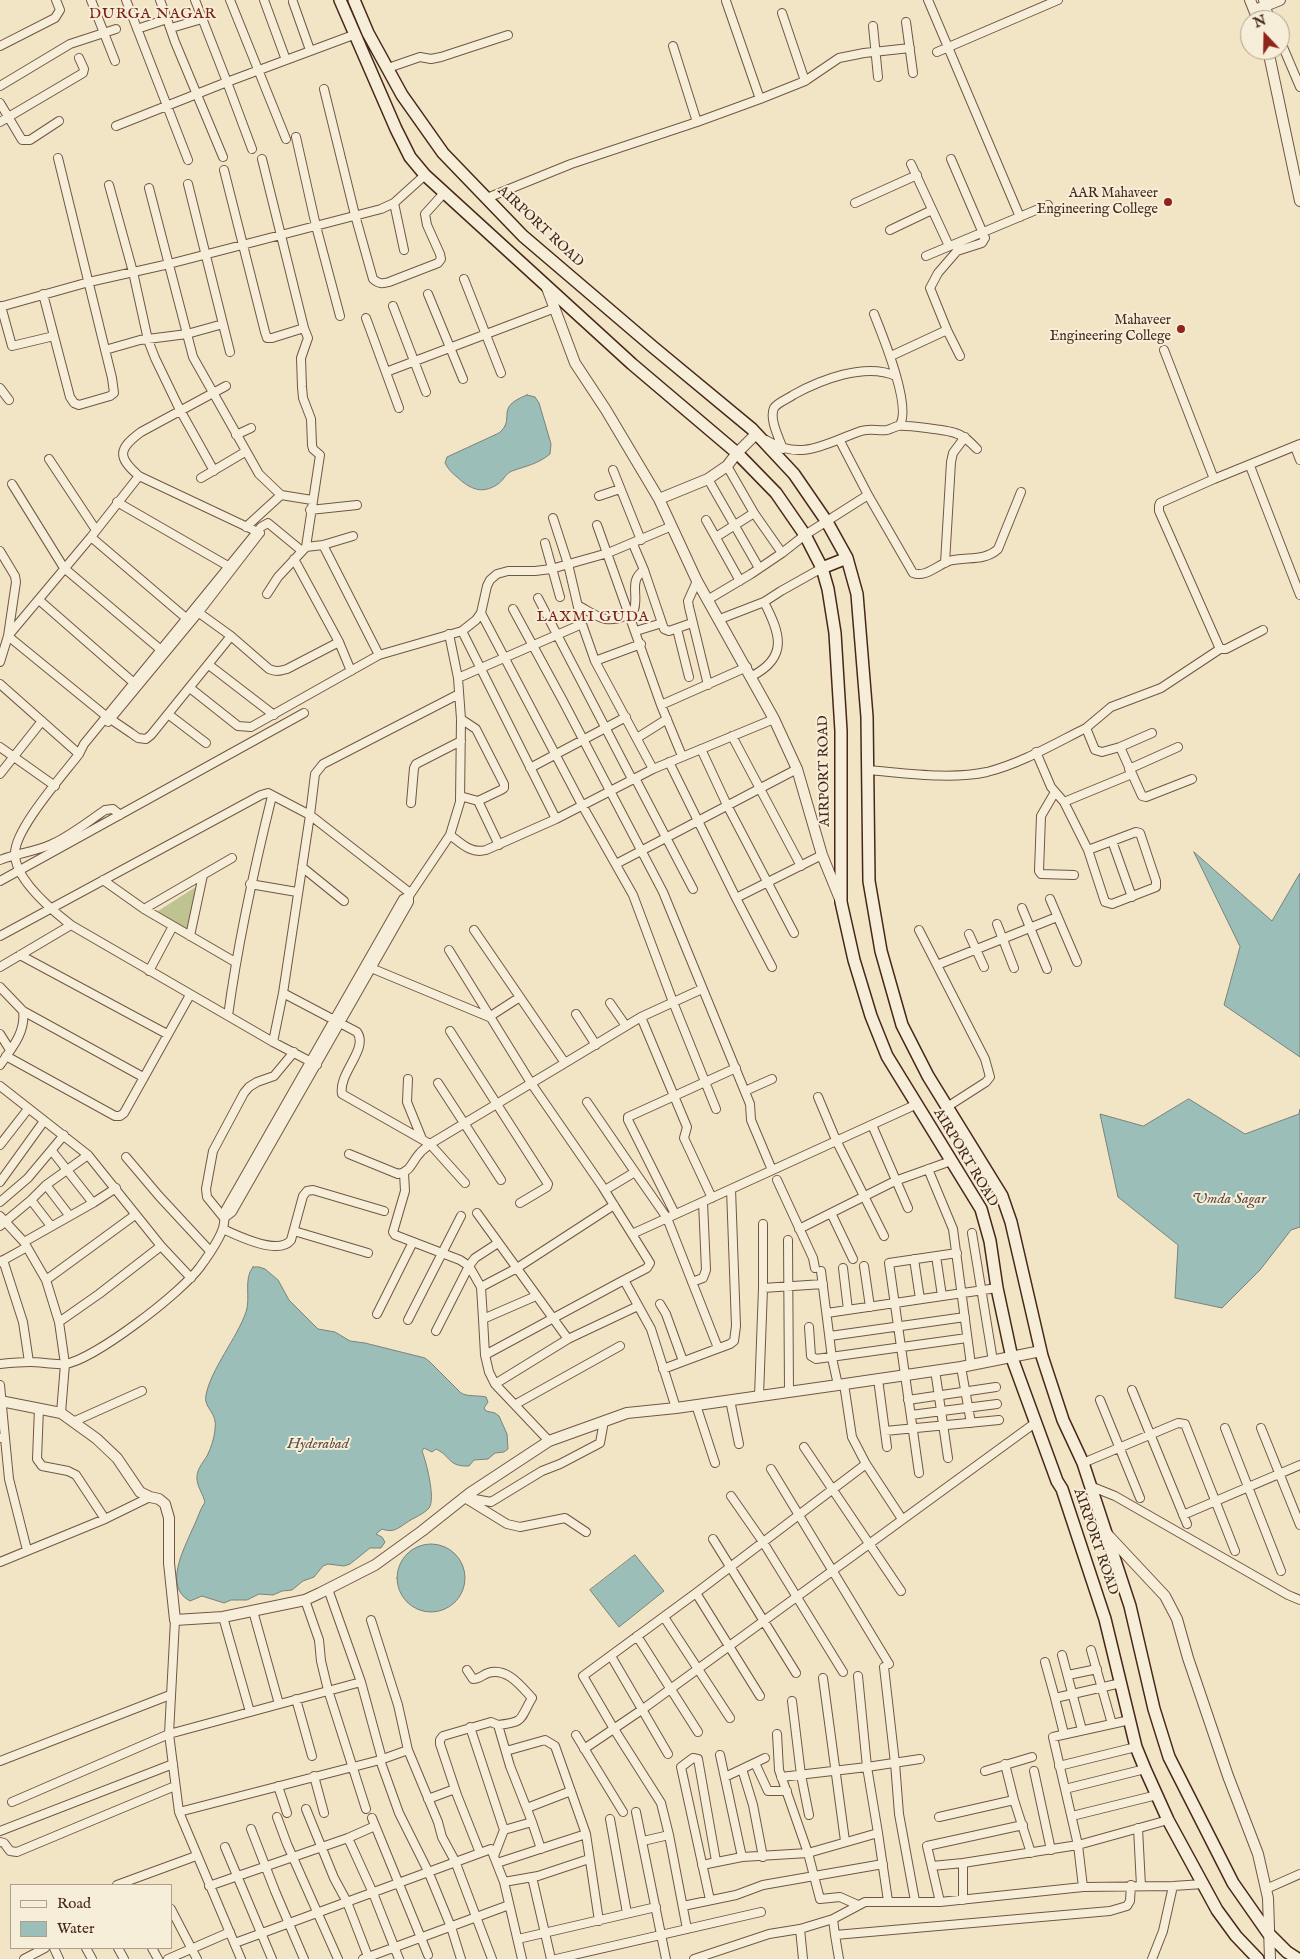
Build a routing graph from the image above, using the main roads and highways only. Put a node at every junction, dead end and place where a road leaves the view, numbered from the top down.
1 (340, 0) edge
2 (354, 0) edge
3 (848, 558) junction
4 (822, 568) junction
5 (1258, 1959) edge
6 (1298, 1959) edge

1 - 4 main road, AIRPORT ROAD
2 - 3 main road, AIRPORT ROAD
3 - 4 main road
3 - 6 main road, AIRPORT ROAD
4 - 5 main road, AIRPORT ROAD

